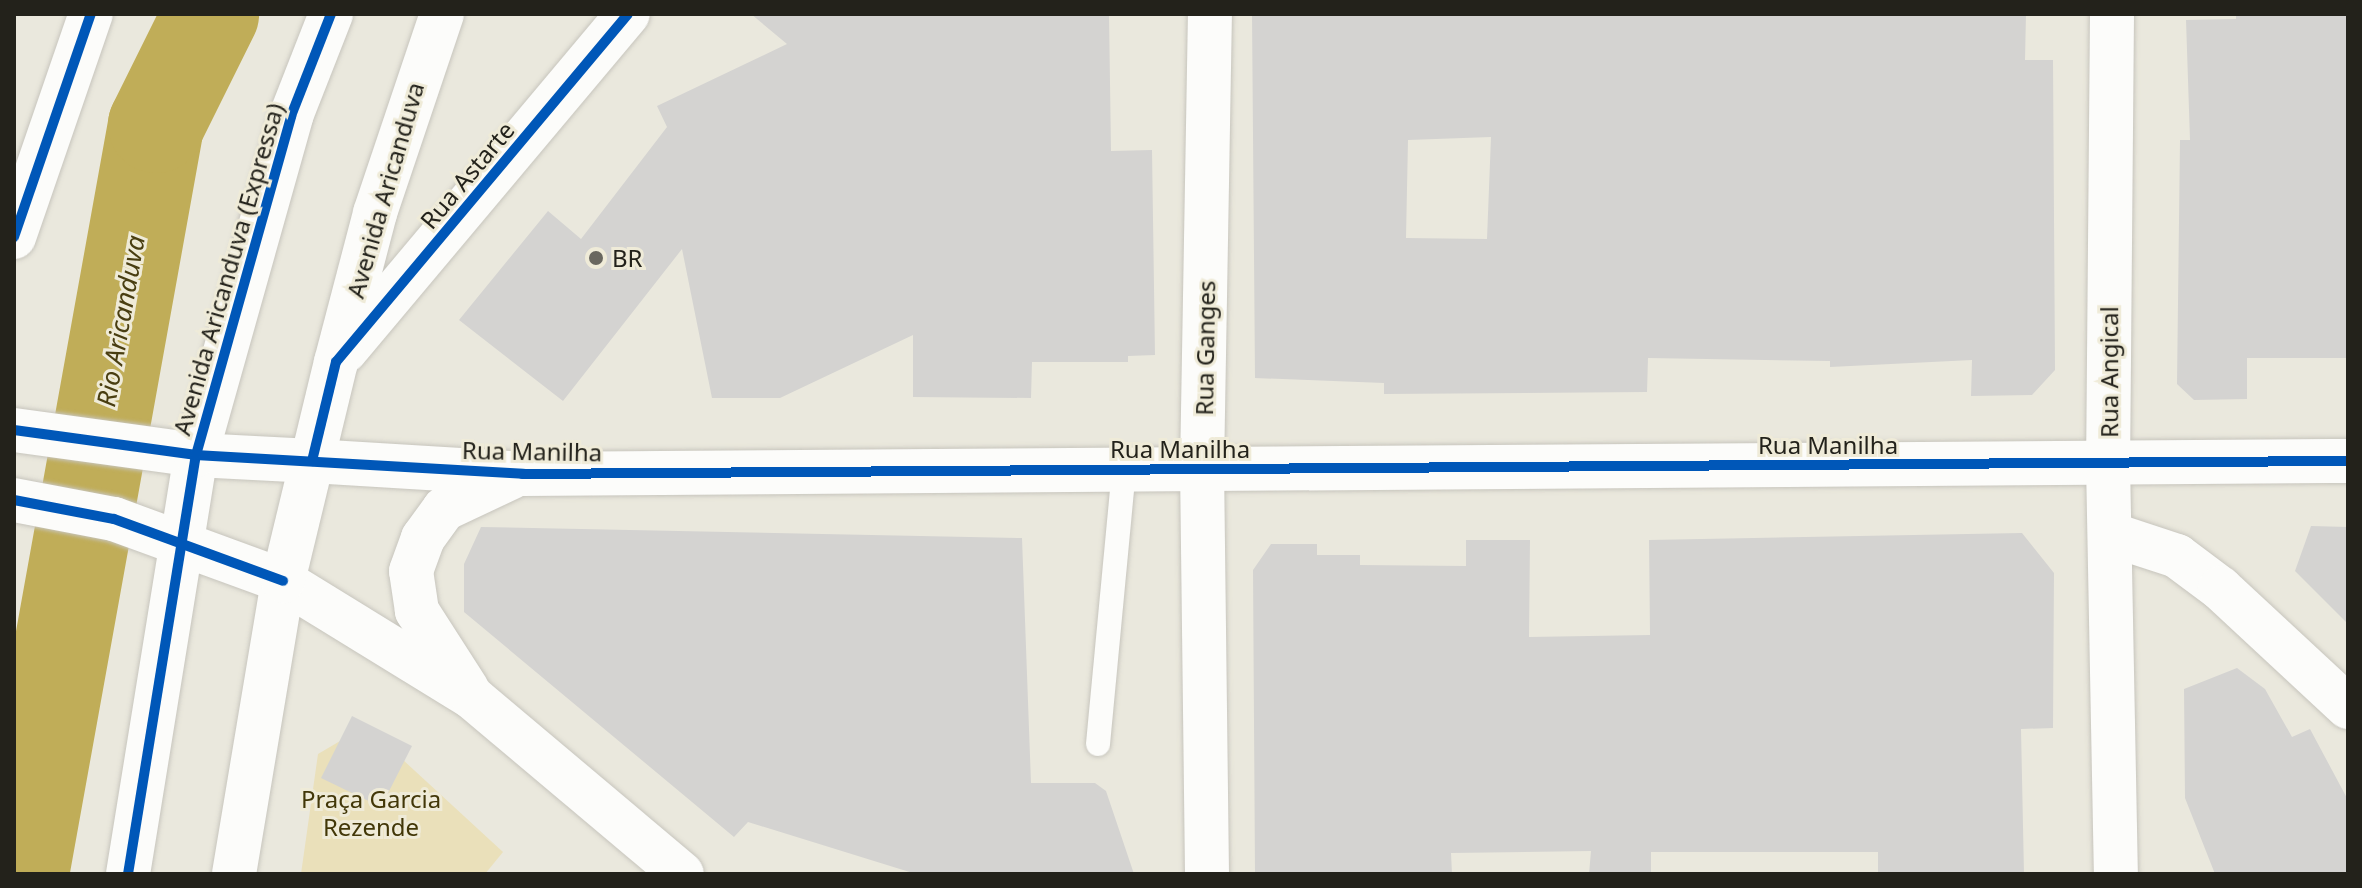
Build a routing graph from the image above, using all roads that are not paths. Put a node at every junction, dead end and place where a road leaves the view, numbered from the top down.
1 (91, 14) edge
2 (331, 14) edge
3 (442, 14) edge
4 (628, 14) edge
5 (1210, 14) edge
6 (2112, 14) edge
7 (14, 237) edge
8 (336, 362) junction
9 (20, 431) edge
10 (196, 455) junction
11 (312, 461) junction
12 (2348, 461) edge
13 (2108, 463) junction
14 (1202, 469) junction
15 (1124, 470) junction
16 (522, 474) junction
17 (17, 501) edge
18 (2110, 534) junction
19 (180, 540) junction
20 (283, 581) junction
21 (473, 698) junction
22 (2348, 707) edge
23 (1098, 744) dead end
24 (128, 874) edge
25 (234, 874) edge
26 (682, 874) edge
27 (1207, 874) edge
28 (2116, 874) edge

1 - 7 main road
2 - 10 main road, Avenida Aricanduva (Expressa)
3 - 8 main road, Avenida Aricanduva
4 - 8 main road, Rua Astarte
5 - 14 main road, Rua Ganges
6 - 13 main road, Rua Angical
8 - 11 main road, Avenida Aricanduva
9 - 10 main road, Rua Manilha
10 - 11 main road, Rua Manilha
10 - 19 main road, Avenida Aricanduva (Expressa)
11 - 16 main road, Rua Manilha
11 - 20 main road, Avenida Aricanduva
12 - 13 main road, Rua Manilha
13 - 14 main road, Rua Manilha
13 - 18 main road, Rua Angical
14 - 15 main road, Rua Manilha
14 - 27 main road, Rua Ganges
15 - 16 main road, Rua Manilha
15 - 23 lane
16 - 21 main road
17 - 19 main road
18 - 22 main road
18 - 28 main road, Rua Angical
19 - 20 main road
19 - 24 main road, Avenida Aricanduva (Expressa)
20 - 21 main road
20 - 25 main road, Avenida Aricanduva
21 - 26 main road

